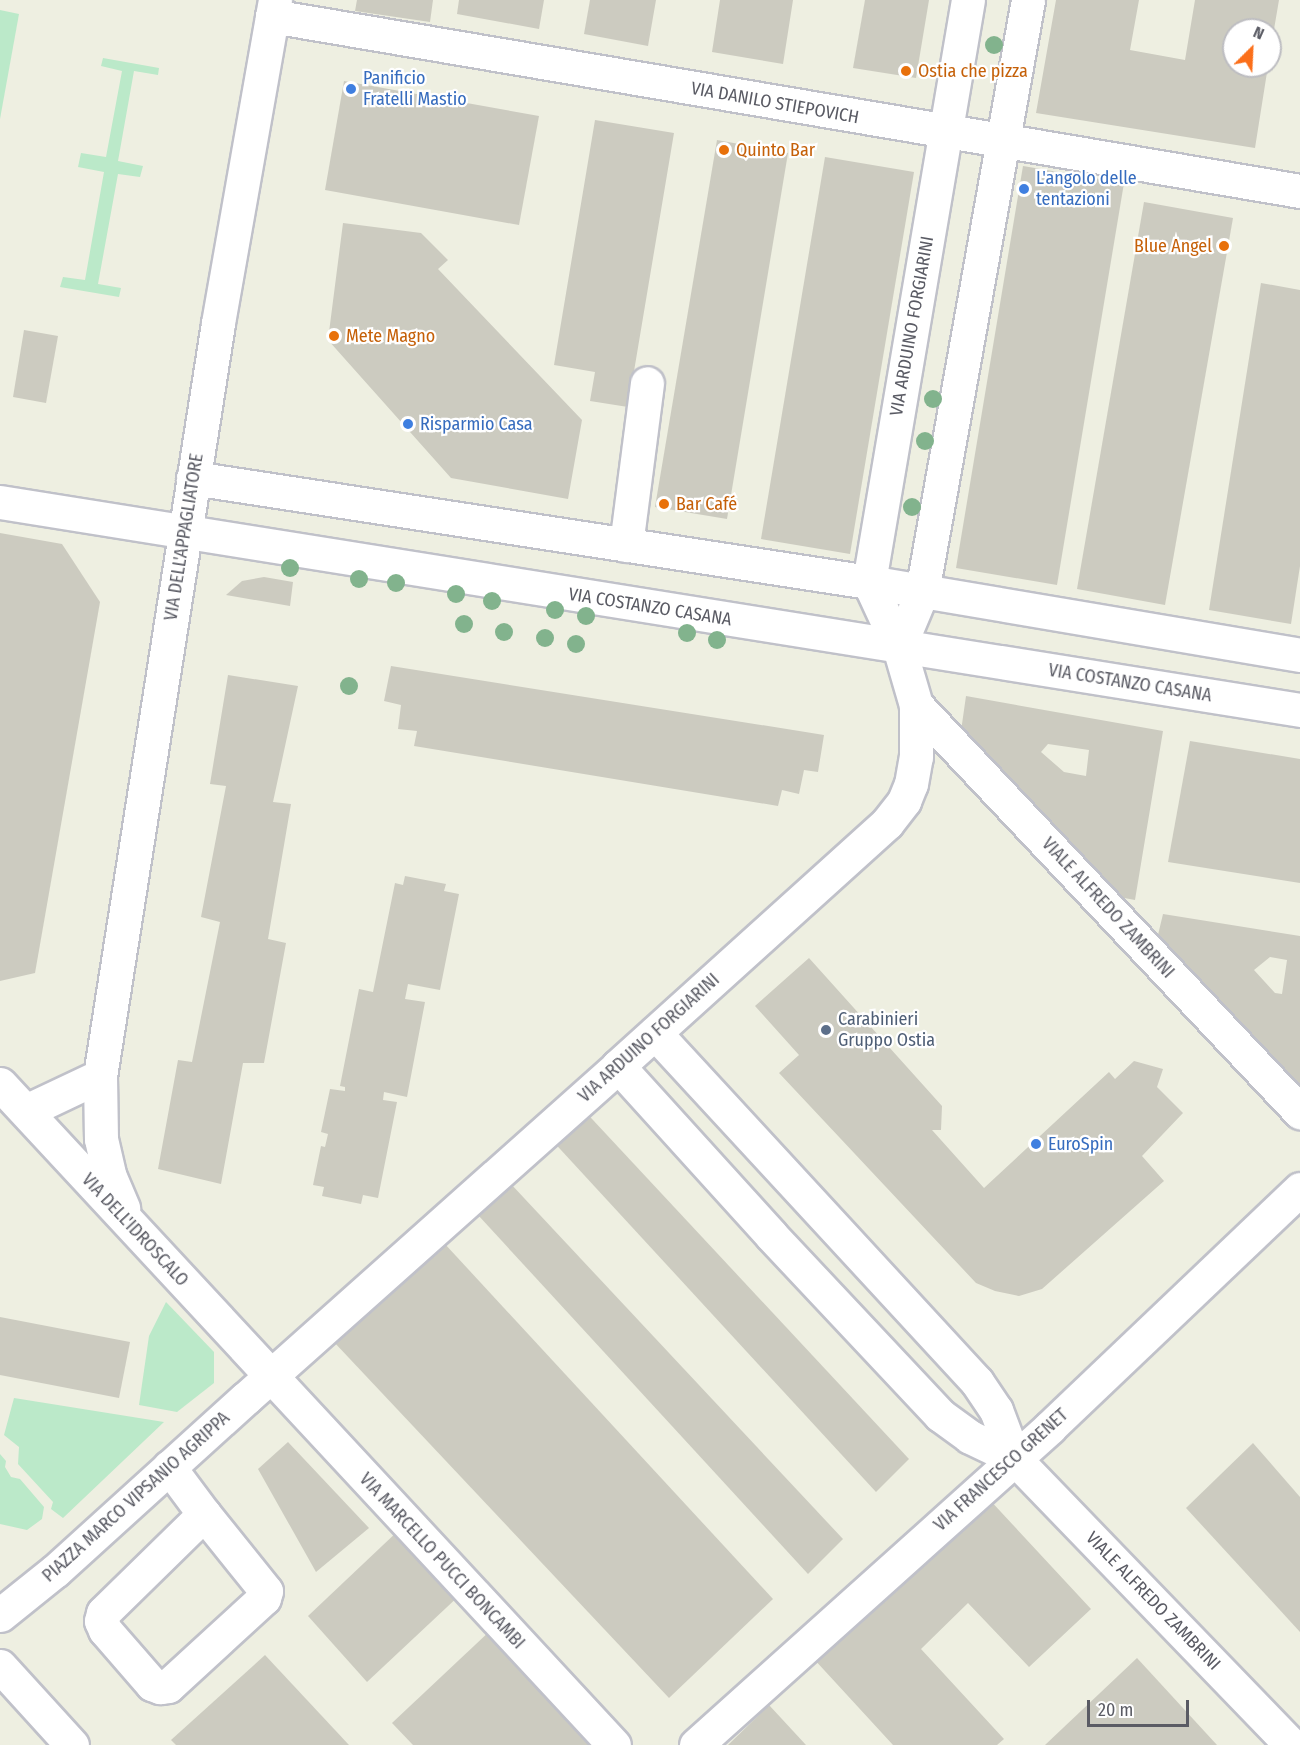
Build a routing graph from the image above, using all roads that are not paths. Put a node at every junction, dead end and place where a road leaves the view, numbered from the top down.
1 (968, 0) edge
2 (1028, 0) edge
3 (268, 5) edge
4 (945, 132) junction
5 (1002, 142) junction
6 (1290, 189) edge
7 (647, 383) dead end
8 (194, 478) junction
9 (0, 502) edge
10 (185, 532) junction
11 (626, 545) junction
12 (869, 582) junction
13 (922, 592) junction
14 (899, 647) junction
15 (1300, 655) edge
16 (916, 705) junction
17 (1300, 710) edge
18 (655, 1033) junction
19 (618, 1066) junction
20 (100, 1076) junction
21 (0, 1084) edge
22 (728, 1111) junction
23 (26, 1112) junction
24 (1300, 1112) edge
25 (690, 1146) junction
26 (1300, 1189) edge
27 (811, 1201) junction
28 (129, 1224) junction
29 (771, 1235) junction
30 (270, 1377) junction
31 (1014, 1458) junction
32 (169, 1467) junction
33 (204, 1514) junction
34 (0, 1615) edge
35 (0, 1666) edge
36 (72, 1745) edge
37 (614, 1745) edge
38 (696, 1745) edge
39 (1291, 1745) edge

1 - 4 street, VIA ARDUINO FORGIARINI
2 - 5 street
3 - 4 street, VIA DANILO STIEPOVICH
3 - 8 street, VIA DELL'APPAGLIATORE
4 - 5 street, VIA DANILO STIEPOVICH
4 - 12 street, VIA ARDUINO FORGIARINI
5 - 6 street, VIA DANILO STIEPOVICH
5 - 13 street
7 - 11 street
8 - 10 street, VIA DELL'APPAGLIATORE
8 - 11 street
9 - 10 street, VIA COSTANZO CASANA
10 - 14 street, VIA COSTANZO CASANA
10 - 20 street, VIA DELL'APPAGLIATORE
11 - 12 street
12 - 13 street
12 - 14 street, VIA ARDUINO FORGIARINI
13 - 14 street
13 - 15 street
14 - 16 street, VIA ARDUINO FORGIARINI
14 - 17 street, VIA COSTANZO CASANA
16 - 18 street, VIA ARDUINO FORGIARINI
16 - 24 street, VIALE ALFREDO ZAMBRINI
18 - 19 street, VIA ARDUINO FORGIARINI
18 - 22 street, VIALE ALFREDO ZAMBRINI
19 - 25 street, VIALE ALFREDO ZAMBRINI
19 - 30 street, VIA ARDUINO FORGIARINI
20 - 23 street
20 - 28 street, VIA DELL'APPAGLIATORE
21 - 23 street, VIA DELL'IDROSCALO
22 - 25 street
22 - 27 street, VIALE ALFREDO ZAMBRINI
23 - 28 street, VIA DELL'IDROSCALO
25 - 29 street, VIALE ALFREDO ZAMBRINI
26 - 31 street, VIA FRANCESCO GRENET
27 - 29 street
27 - 31 street, VIALE ALFREDO ZAMBRINI
28 - 30 street, VIA DELL'IDROSCALO
29 - 31 street, VIALE ALFREDO ZAMBRINI
30 - 32 street, PIAZZA MARCO VIPSANIO AGRIPPA
30 - 37 street, VIA MARCELLO PUCCI BONCAMBI
31 - 38 street, VIA FRANCESCO GRENET
31 - 39 street, VIALE ALFREDO ZAMBRINI
32 - 33 street
32 - 34 street, PIAZZA MARCO VIPSANIO AGRIPPA
33 - 33 street
35 - 36 street

